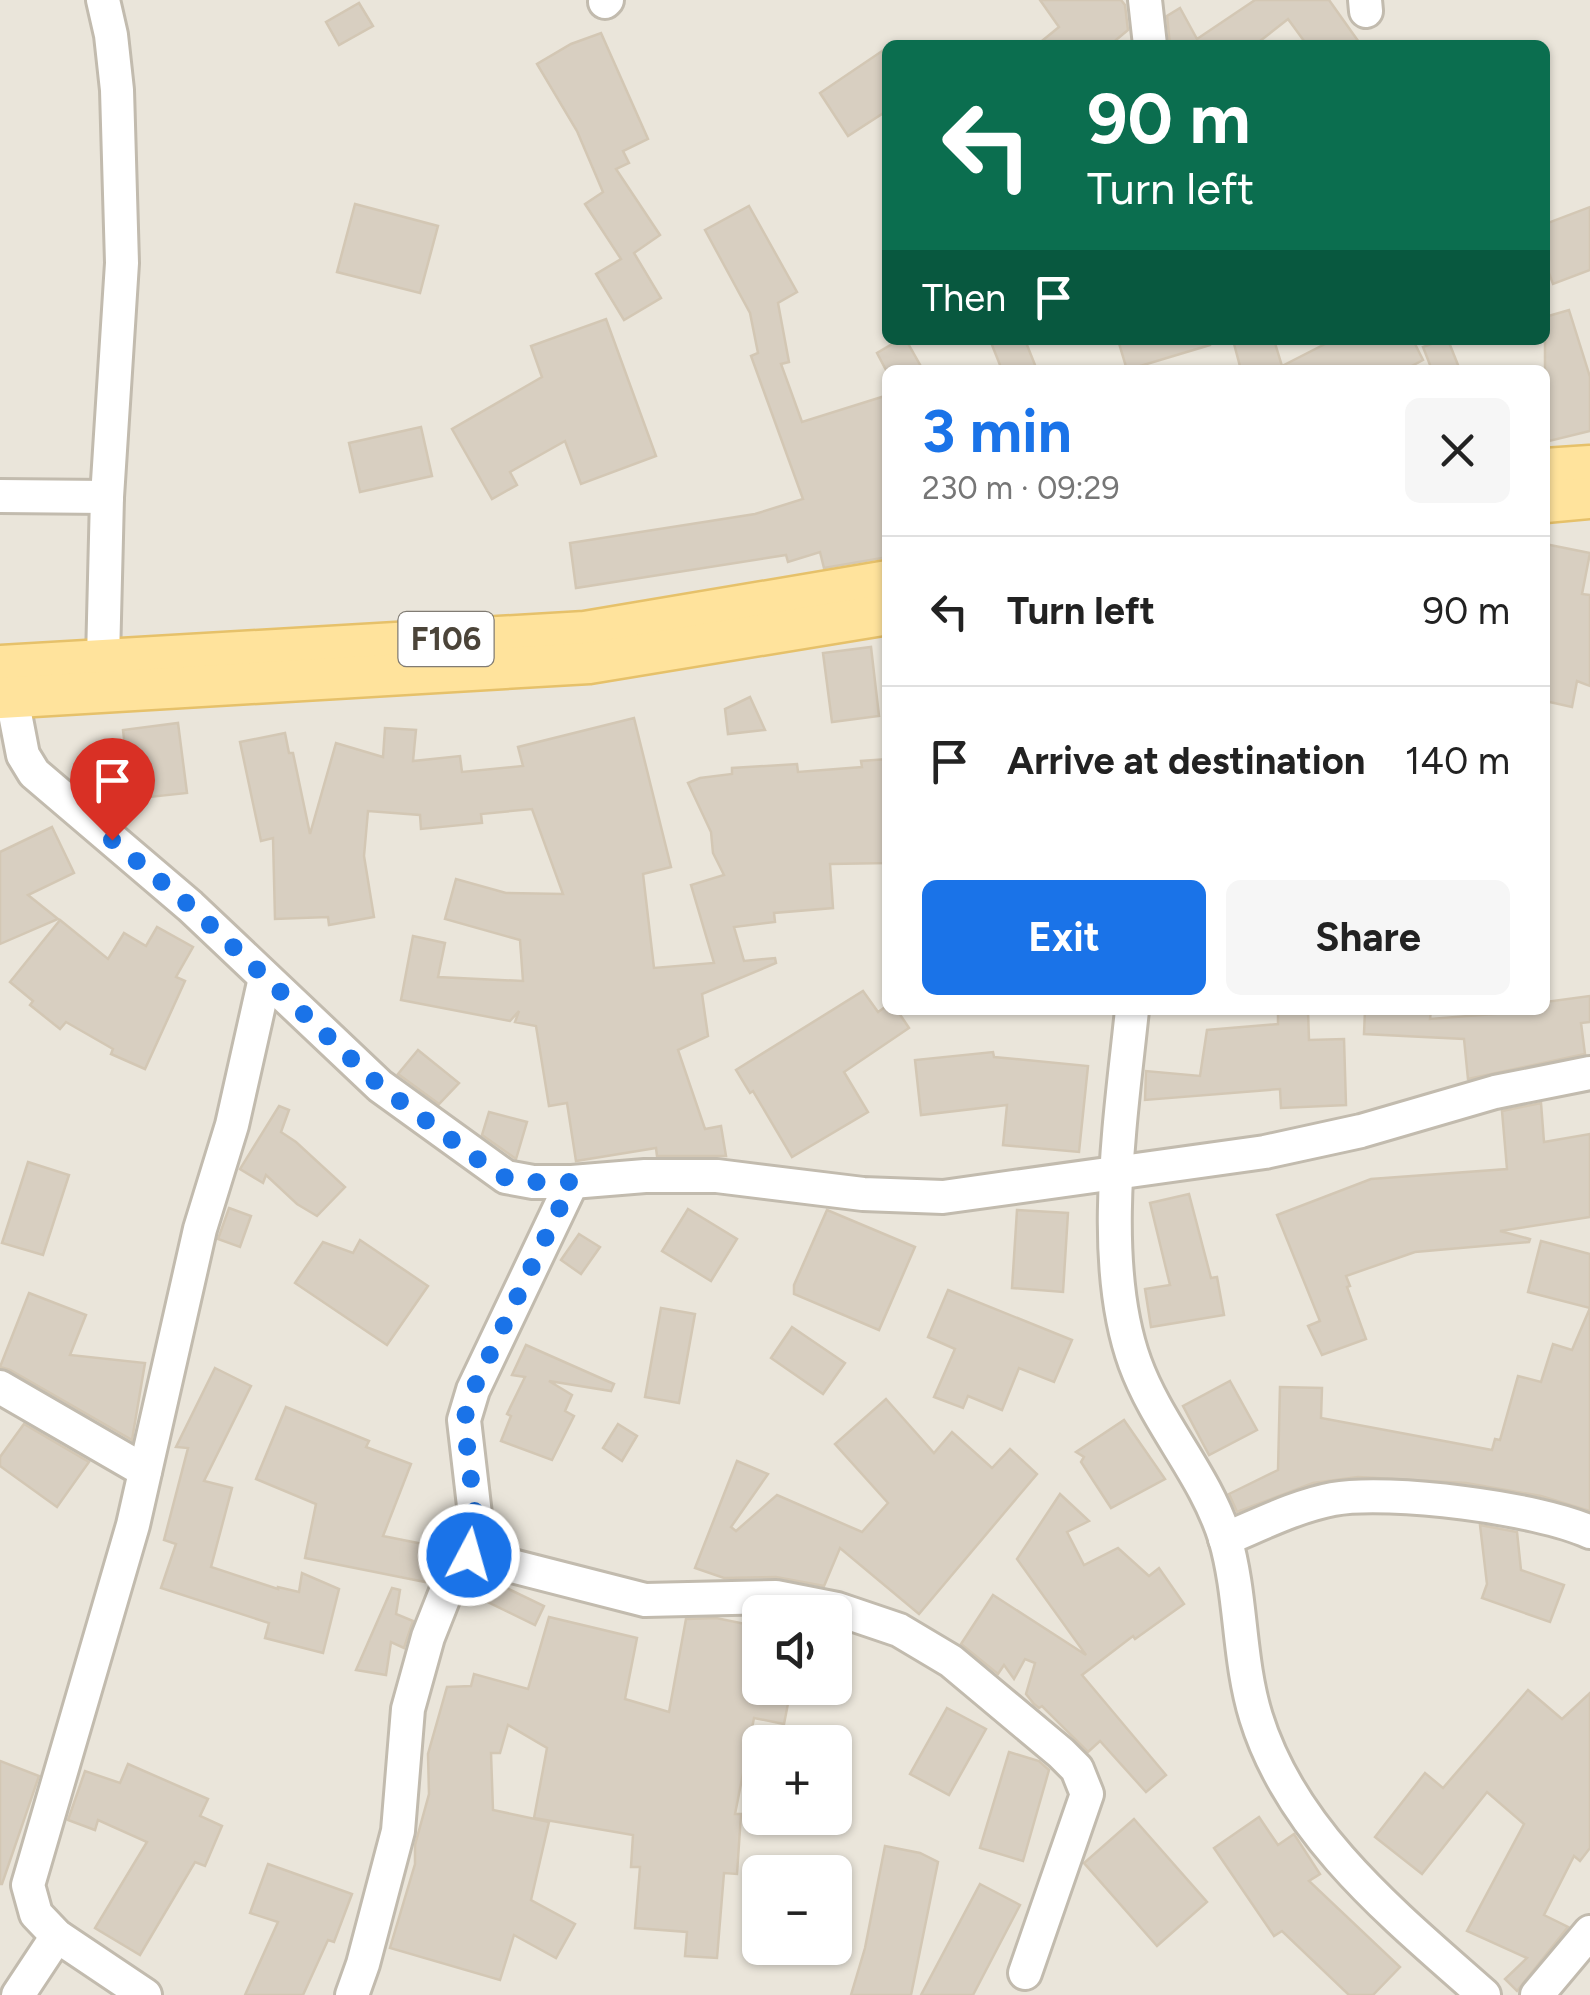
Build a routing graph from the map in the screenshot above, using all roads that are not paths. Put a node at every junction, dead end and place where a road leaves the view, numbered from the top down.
1 (103, 0) edge
2 (1145, 0) edge
3 (1149, 40) edge
4 (1590, 466) edge
5 (1550, 469) edge
6 (0, 496) edge
7 (107, 497) junction
8 (1590, 498) edge
9 (1550, 502) edge
10 (882, 583) edge
11 (882, 615) edge
12 (102, 658) junction
13 (4, 687) edge
14 (265, 978) junction
15 (1131, 1015) edge
16 (1590, 1073) edge
17 (1115, 1174) junction
18 (572, 1182) junction
19 (0, 1388) edge
20 (145, 1470) junction
21 (1590, 1532) edge
22 (1225, 1540) junction
23 (469, 1555) junction
24 (1590, 1933) edge
25 (57, 1936) junction
26 (1025, 1973) dead end
27 (18, 1995) edge
28 (146, 1995) edge
29 (352, 1995) edge
30 (1484, 1995) edge
31 (1537, 1995) edge

1 - 7 street
2 - 3 street
4 - 5 main road
6 - 7 street
7 - 12 street
8 - 9 main road
10 - 12 main road, F106
11 - 13 main road, F106
12 - 13 main road, F106
13 - 14 street
14 - 18 street
14 - 20 street
15 - 17 street
16 - 17 street
17 - 18 street
17 - 22 street
18 - 23 street
19 - 20 street
20 - 25 street
21 - 22 street
22 - 30 street
23 - 26 street
23 - 29 street
24 - 31 street
25 - 27 street
25 - 28 street

